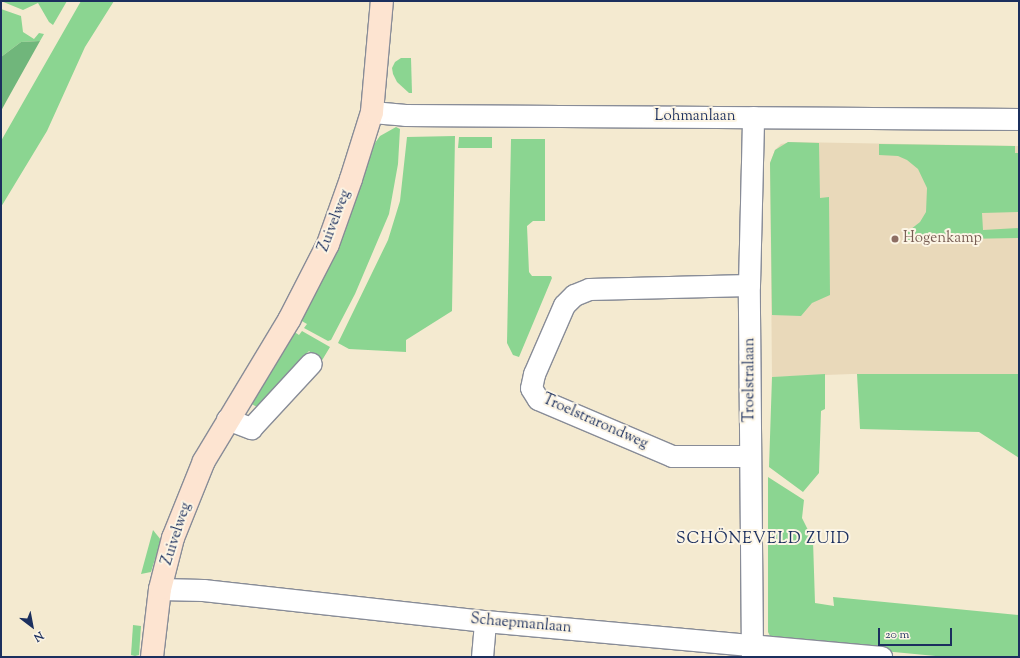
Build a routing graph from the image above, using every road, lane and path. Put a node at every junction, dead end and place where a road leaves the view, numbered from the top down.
1 (382, 1) edge
2 (372, 112) junction
3 (753, 117) junction
4 (1019, 119) edge
5 (749, 285) junction
6 (311, 363) dead end
7 (227, 419) junction
8 (750, 456) junction
9 (160, 589) junction
10 (485, 621) junction
11 (752, 650) edge
12 (152, 657) edge
13 (482, 657) edge
14 (881, 657) edge

1 - 2 street, Zuivelweg
2 - 3 street, Lohmanlaan
2 - 7 street, Zuivelweg
3 - 4 street, Lohmanlaan
3 - 5 street, Troelstralaan
5 - 8 street, Troelstralaan
5 - 8 street, Troelstrarondweg
6 - 7 street
7 - 9 street, Zuivelweg
8 - 11 street, Troelstralaan
9 - 10 street, Schaepmanlaan
9 - 12 street, Zuivelweg
10 - 11 street, Schaepmanlaan
10 - 13 street
11 - 14 street, Schaepmanlaan

